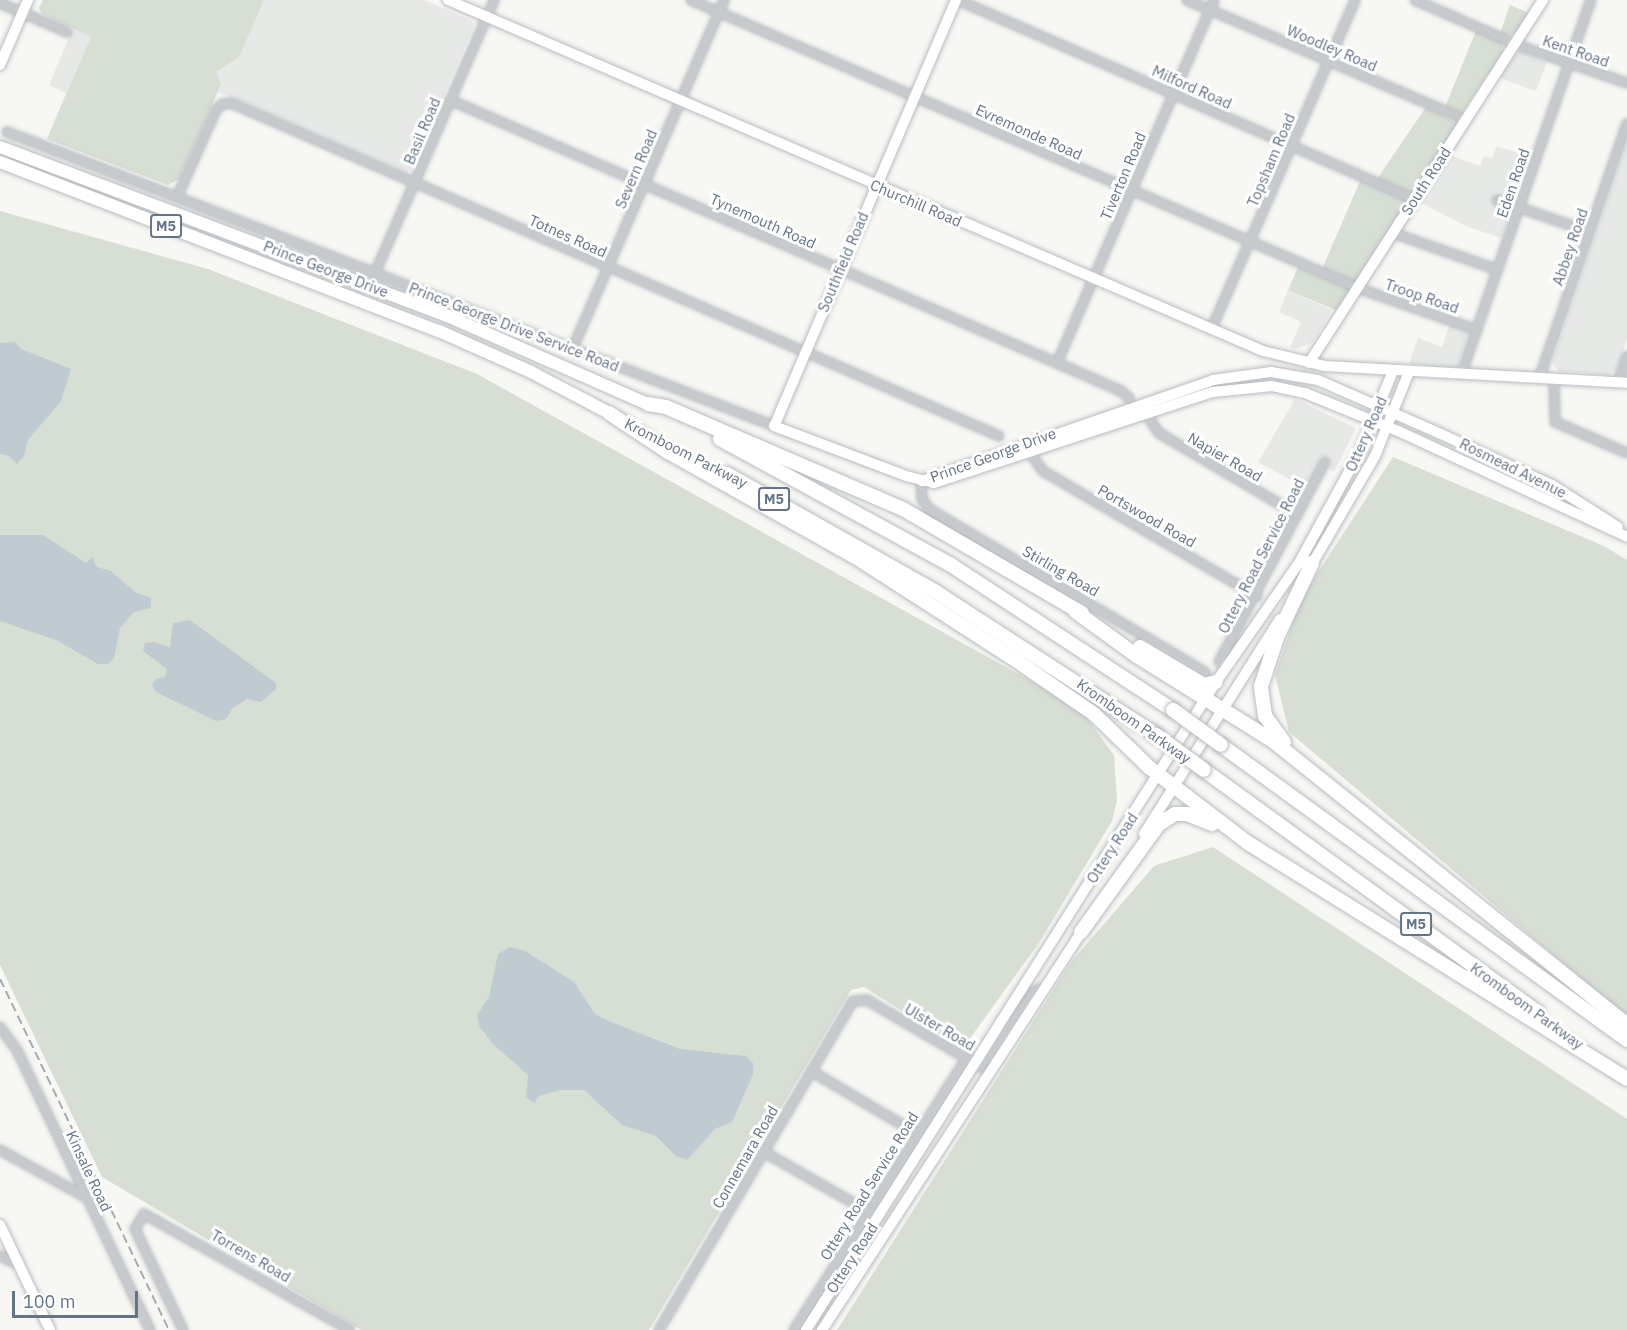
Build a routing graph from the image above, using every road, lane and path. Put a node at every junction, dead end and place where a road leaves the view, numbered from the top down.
1 (28, 0) edge
2 (448, 0) edge
3 (494, 0) edge
4 (691, 0) edge
5 (724, 0) edge
6 (957, 0) edge
7 (1187, 0) edge
8 (1214, 0) edge
9 (1355, 0) edge
10 (1415, 0) edge
11 (1543, 0) edge
12 (1591, 0) edge
13 (0, 3) edge
14 (1210, 10) junction
15 (719, 12) junction
16 (22, 13) junction
17 (487, 16) junction
18 (68, 32) dead end
19 (1515, 44) junction
20 (1328, 61) junction
21 (1569, 63) junction
22 (0, 65) edge
23 (1627, 83) edge
24 (1174, 93) junction
25 (914, 97) junction
26 (450, 100) junction
27 (681, 100) junction
28 (1466, 120) junction
29 (1627, 124) edge
30 (3, 136) edge
31 (1292, 145) junction
32 (0, 147) edge
33 (0, 162) edge
34 (62, 170) junction
35 (415, 183) junction
36 (644, 183) junction
37 (876, 185) junction
38 (1131, 191) junction
39 (177, 197) junction
40 (1415, 200) junction
41 (1497, 200) dead end
42 (1519, 208) junction
43 (1590, 232) junction
44 (1393, 233) junction
45 (1250, 243) junction
46 (608, 268) junction
47 (841, 269) junction
48 (1498, 270) junction
49 (375, 273) junction
50 (1094, 279) junction
51 (1358, 288) junction
52 (1211, 330) junction
53 (1477, 330) junction
54 (572, 350) junction
55 (804, 352) junction
56 (1627, 356) edge
57 (1057, 363) junction
58 (1310, 363) junction
59 (1393, 370) junction
60 (1409, 372) junction
61 (1461, 375) junction
62 (1539, 379) junction
63 (1554, 380) junction
64 (1622, 383) edge
65 (1129, 399) dead end
66 (648, 404) junction
67 (1378, 406) junction
68 (609, 413) junction
69 (1393, 413) junction
70 (1146, 414) junction
71 (1373, 421) junction
72 (774, 426) junction
73 (1388, 427) junction
74 (999, 436) dead end
75 (1627, 453) edge
76 (1031, 454) junction
77 (1324, 462) dead end
78 (921, 481) junction
79 (1298, 515) junction
80 (1627, 536) edge
81 (1312, 563) junction
82 (1257, 596) junction
83 (1076, 611) junction
84 (1220, 662) dead end
85 (1205, 672) dead end
86 (1216, 682) junction
87 (1205, 699) junction
88 (1224, 711) junction
89 (1305, 765) junction
90 (1159, 774) junction
91 (1176, 786) junction
92 (1248, 843) junction
93 (1081, 933) junction
94 (1044, 987) junction
95 (857, 999) joint
96 (1627, 1025) edge
97 (0, 1027) edge
98 (1627, 1040) edge
99 (967, 1057) junction
100 (977, 1064) junction
101 (811, 1071) junction
102 (1627, 1079) edge
103 (918, 1134) junction
104 (0, 1150) edge
105 (764, 1152) junction
106 (87, 1198) junction
107 (869, 1212) junction
108 (0, 1225) edge
109 (0, 1256) edge
110 (19, 1265) junction
111 (50, 1330) edge
112 (150, 1330) edge
113 (183, 1330) edge
114 (350, 1330) edge
115 (659, 1330) edge
116 (794, 1330) edge
117 (806, 1330) edge
118 (822, 1330) edge

1 - 16 street
2 - 17 street, Churchill Road
3 - 17 street, Basil Road
4 - 15 street, Evremonde Road
5 - 15 street, Severn Road
6 - 24 street, Milford Road
6 - 25 street, Southfield Road
7 - 14 street, Woodley Road
8 - 14 street, Tiverton Road
9 - 20 street, Topsham Road
10 - 19 street, Kent Road
11 - 19 street, South Road
12 - 21 street, Eden Road
13 - 16 street
14 - 20 street, Woodley Road
14 - 24 street, Tiverton Road
15 - 25 street, Evremonde Road
15 - 27 street, Severn Road
16 - 18 street
16 - 22 street
17 - 26 street, Basil Road
17 - 27 street, Churchill Road
19 - 21 street, Kent Road
19 - 28 street, South Road
20 - 28 street, Woodley Road
20 - 31 street, Topsham Road
21 - 23 street, Kent Road
21 - 42 street, Eden Road
24 - 31 street, Milford Road
24 - 38 street, Tiverton Road
25 - 37 street, Southfield Road
25 - 38 street, Evremonde Road
26 - 35 street, Basil Road
26 - 36 street, Tynemouth Road
27 - 36 street, Severn Road
27 - 37 street, Churchill Road
28 - 40 street, South Road
29 - 43 street, Abbey Road
30 - 34 main road
30 - 39 street, Prince George Drive Service Road
31 - 40 street, Milford Road
31 - 45 street, Topsham Road
32 - 34 main road, Prince George Drive / M5
33 - 68 main road, Prince George Drive / M5
34 - 66 main road, Prince George Drive / M5
35 - 39 street, Totnes Road
35 - 46 street, Totnes Road
35 - 49 street, Basil Road
36 - 46 street, Severn Road
36 - 47 street, Tynemouth Road
37 - 47 street, Southfield Road
37 - 50 street, Churchill Road
38 - 45 street, Evremonde Road
38 - 50 street, Tiverton Road
39 - 49 street, Prince George Drive Service Road
40 - 44 street, South Road
41 - 42 street
42 - 43 street
42 - 48 street, Eden Road
43 - 62 street, Abbey Road
44 - 48 street
44 - 51 street, South Road
45 - 51 street, Evremonde Road
45 - 52 street, Topsham Road
46 - 54 street, Severn Road
46 - 55 street, Totnes Road
47 - 55 street, Southfield Road
47 - 57 street, Tynemouth Road
48 - 53 street, Eden Road
49 - 54 street, Prince George Drive Service Road
50 - 52 street, Churchill Road
50 - 57 street, Tiverton Road
51 - 53 street, Troop Road
51 - 58 street, South Road
52 - 58 street, Churchill Road
53 - 61 street, Eden Road
54 - 72 street, Prince George Drive Service Road
55 - 72 street, Southfield Road
55 - 74 street, Totnes Road
56 - 64 street
57 - 65 street, Tynemouth Road
58 - 59 street, Churchill Road
59 - 60 street
59 - 67 street, Ottery Road
60 - 61 street
60 - 69 street, Ottery Road
61 - 62 street
62 - 63 street
63 - 64 street
63 - 75 street
66 - 83 highway
66 - 98 highway, Kromboom Parkway / M5, bridge
67 - 69 street, Prince George Drive
67 - 71 street, Ottery Road
67 - 78 street, Prince George Drive
68 - 90 highway
68 - 102 highway, Kromboom Parkway / M5, bridge
69 - 73 street, Ottery Road
69 - 80 street, Rosmead Avenue
70 - 71 street, Prince George Drive
70 - 76 street, Prince George Drive
70 - 79 street, Napier Road
71 - 73 street, Rosmead Avenue
71 - 86 street, Ottery Road
72 - 78 street, Prince George Drive Service Road
73 - 80 street, Rosmead Avenue
73 - 81 street, Ottery Road
76 - 78 street, Prince George Drive
76 - 82 street, Portswood Road
77 - 79 street, Ottery Road Service Road
78 - 85 street, Stirling Road
79 - 82 street, Ottery Road Service Road
81 - 88 street, Ottery Road
81 - 89 highway
82 - 84 street, Ottery Road Service Road
83 - 86 highway
83 - 87 highway
86 - 87 street, Ottery Road
87 - 88 highway
87 - 90 street, Ottery Road
88 - 89 highway
88 - 91 street, Ottery Road
89 - 96 highway
90 - 91 highway
90 - 100 street, Ottery Road
91 - 92 highway
91 - 93 street, Ottery Road
92 - 93 highway
92 - 102 highway
93 - 94 street, Ottery Road
94 - 100 street, Ulster Road
94 - 118 street, Ottery Road
95 - 99 street, Ulster Road
95 - 101 street, Connemara Road
97 - 106 street, Kinsale Road
99 - 100 street, Ulster Road
99 - 103 street, Ottery Road Service Road
100 - 117 street, Ottery Road
101 - 103 street
101 - 105 street, Connemara Road
103 - 107 street, Ottery Road Service Road
104 - 106 street
105 - 107 street
105 - 115 street, Connemara Road
106 - 112 street, Kinsale Road
107 - 116 street, Ottery Road Service Road
108 - 110 street
109 - 110 street
110 - 111 street
113 - 114 street, Torrens Road

